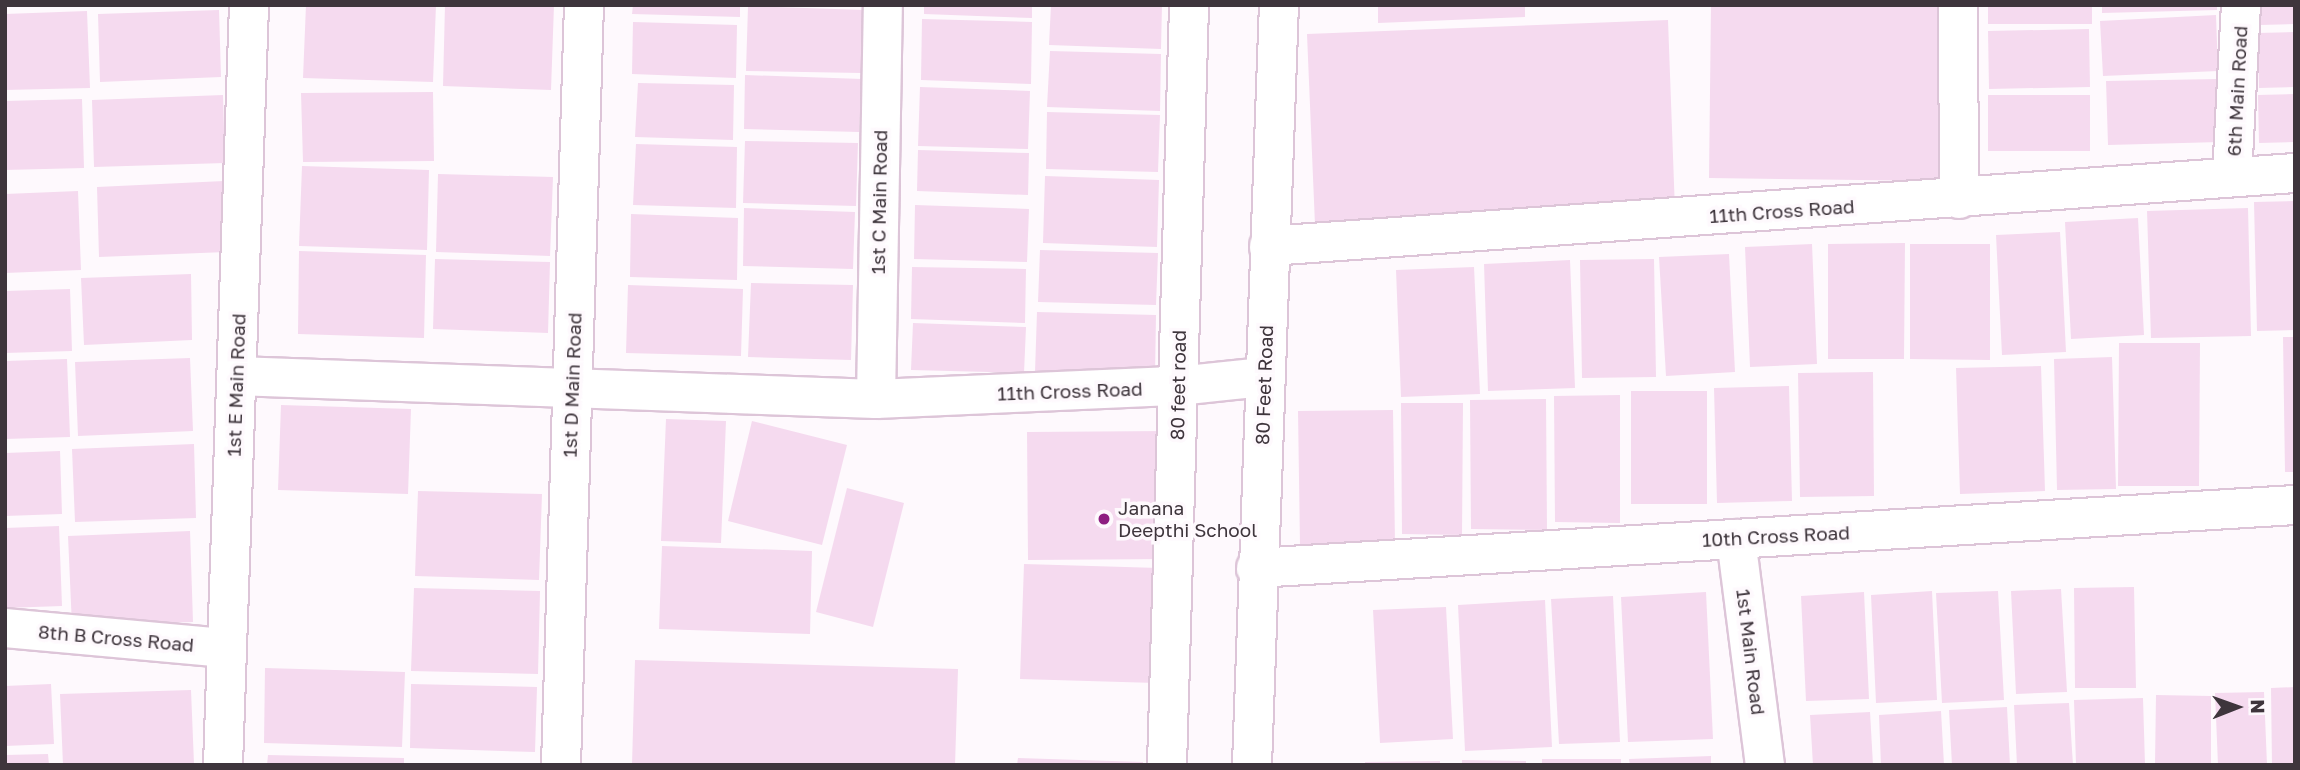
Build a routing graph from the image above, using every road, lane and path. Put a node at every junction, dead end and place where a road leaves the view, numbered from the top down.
1 (249, 5) edge
2 (583, 5) edge
3 (883, 5) edge
4 (1189, 5) edge
5 (1279, 5) edge
6 (1958, 5) edge
7 (2241, 5) edge
8 (2295, 173) edge
9 (2232, 176) junction
10 (1959, 199) junction
11 (1269, 246) junction
12 (236, 376) junction
13 (1264, 377) junction
14 (1178, 386) junction
15 (572, 390) junction
16 (876, 399) junction
17 (2295, 505) edge
18 (1737, 539) junction
19 (1256, 568) junction
20 (5, 628) edge
21 (226, 648) junction
22 (223, 765) edge
23 (561, 765) edge
24 (1167, 765) edge
25 (1252, 765) edge
26 (1765, 765) edge

1 - 12 street, 1st E Main Road
2 - 15 street, 1st D Main Road
3 - 16 street, 1st C Main Road
4 - 14 street, 80 feet road
5 - 11 street, 80 Feet Road
6 - 10 street
7 - 9 street, 6th Main Road
8 - 9 street, 11th Cross Road
9 - 10 street, 11th Cross Road
10 - 11 street, 11th Cross Road
11 - 13 street, 80 Feet Road
12 - 15 street, 11th Cross Road
12 - 21 street, 1st E Main Road
13 - 14 street, 11th Cross Road
13 - 19 street, 80 Feet Road
14 - 16 street, 11th Cross Road
14 - 24 street, 80 feet road
15 - 16 street, 11th Cross Road
15 - 23 street, 1st D Main Road
17 - 18 street, 10th Cross Road
18 - 19 street, 10th Cross Road
18 - 26 street, 1st Main Road
19 - 25 street, 80 Feet Road
20 - 21 street, 8th B Cross Road
21 - 22 street, 1st E Main Road

